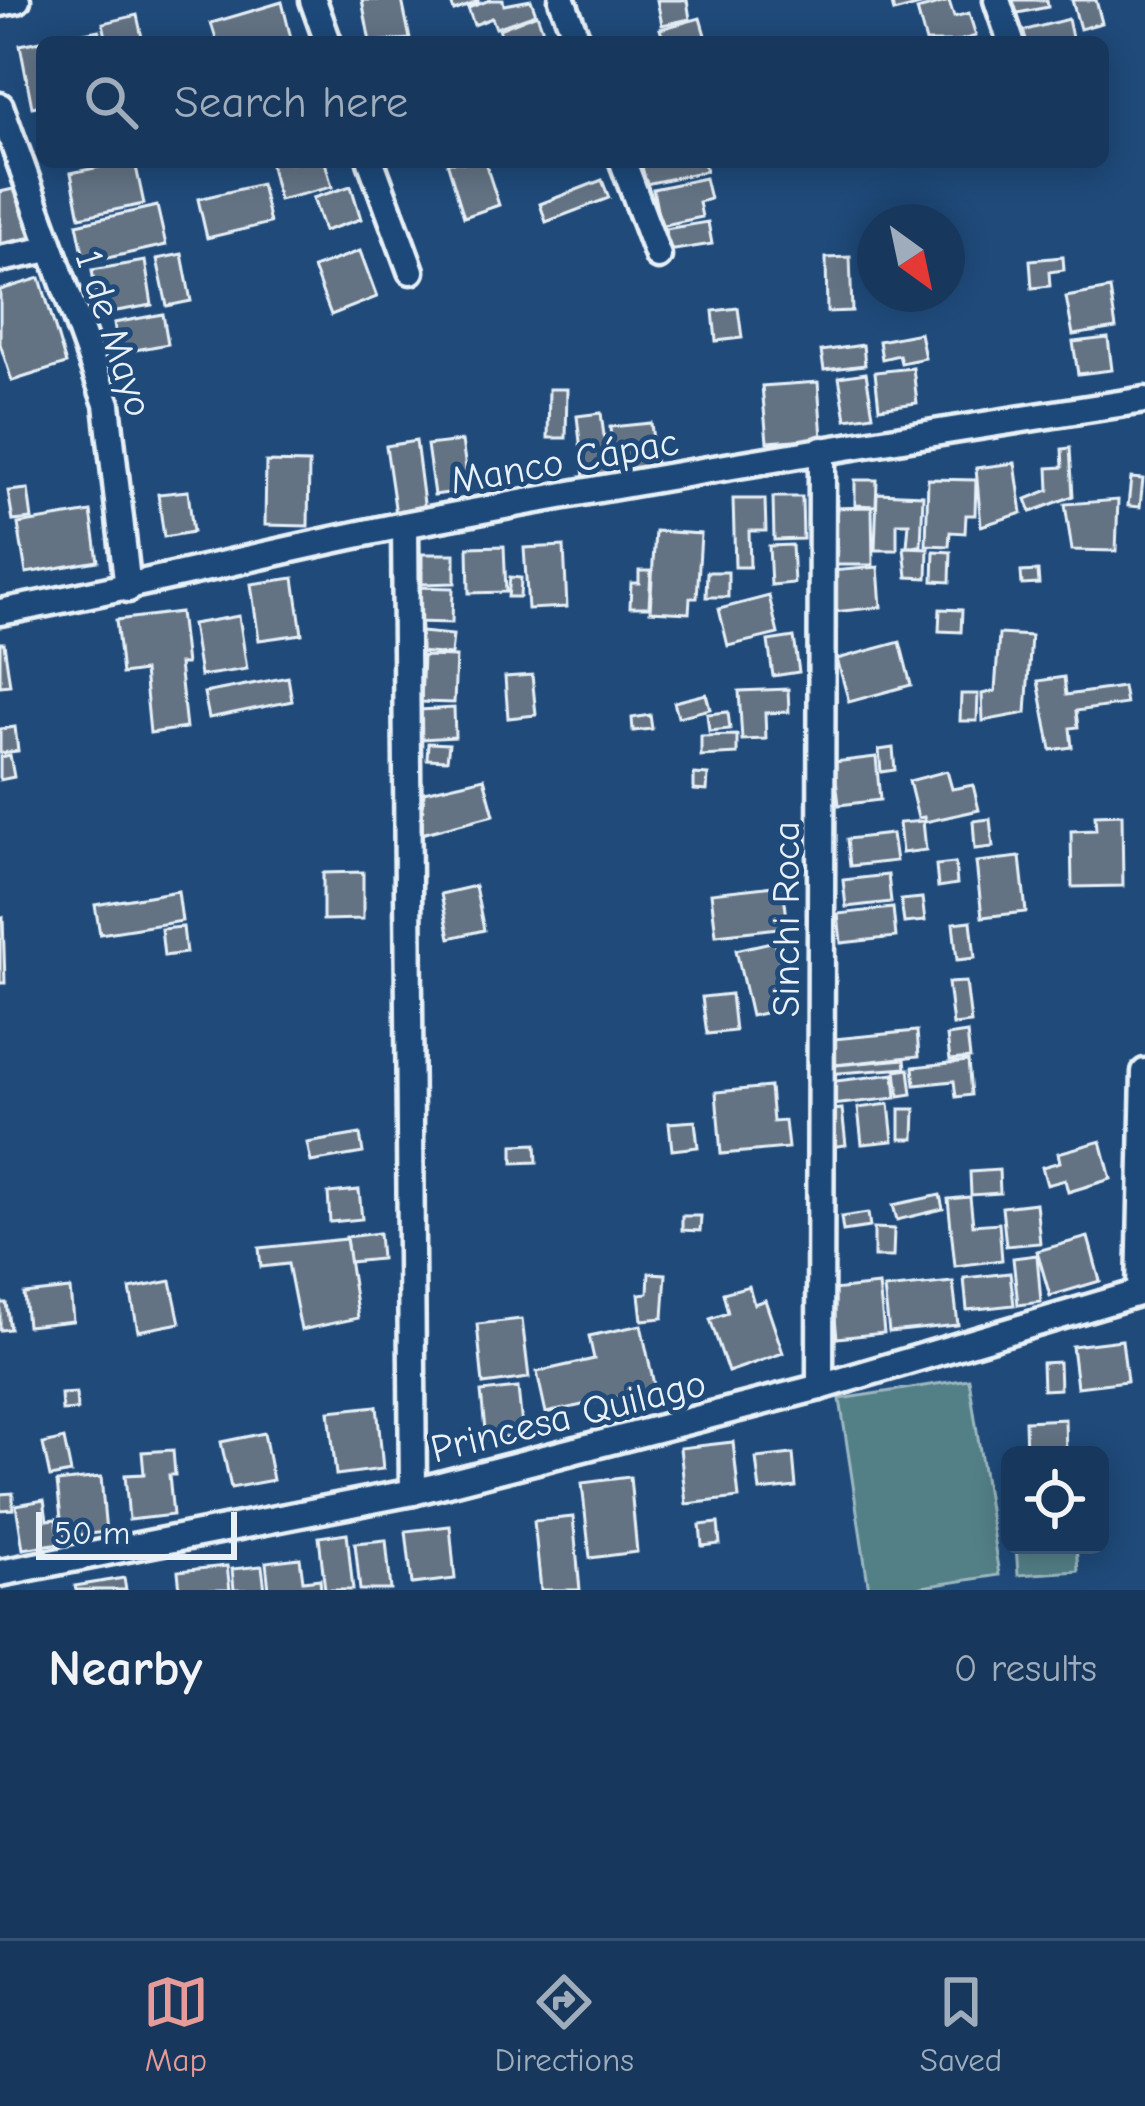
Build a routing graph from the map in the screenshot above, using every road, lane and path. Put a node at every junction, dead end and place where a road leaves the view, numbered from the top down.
1 (17, 0) edge
2 (313, 0) edge
3 (562, 0) edge
4 (997, 0) edge
5 (0, 3) edge
6 (326, 36) edge
7 (576, 36) edge
8 (1009, 36) edge
9 (0, 106) edge
10 (373, 168) edge
11 (625, 168) edge
12 (50, 249) junction
13 (658, 256) dead end
14 (0, 259) edge
15 (411, 271) dead end
16 (1145, 400) edge
17 (822, 450) junction
18 (405, 525) junction
19 (128, 589) junction
20 (0, 612) edge
21 (1145, 1072) edge
22 (1142, 1292) edge
23 (820, 1388) junction
24 (412, 1492) junction
25 (0, 1573) edge

1 - 5 street
2 - 6 street
3 - 7 street
4 - 8 street
9 - 12 street, 1 de Mayo
10 - 15 street
11 - 13 street
12 - 14 street
12 - 19 street, 1 de Mayo
16 - 17 street, Manco Cápac
17 - 18 street, Manco Cápac
17 - 23 street, Sinchi Roca
18 - 19 street, Manco Cápac
18 - 24 street
19 - 20 street, Manco Cápac
21 - 22 street
22 - 23 street, Princesa Quilago
23 - 24 street, Princesa Quilago
24 - 25 street, Princesa Quilago

